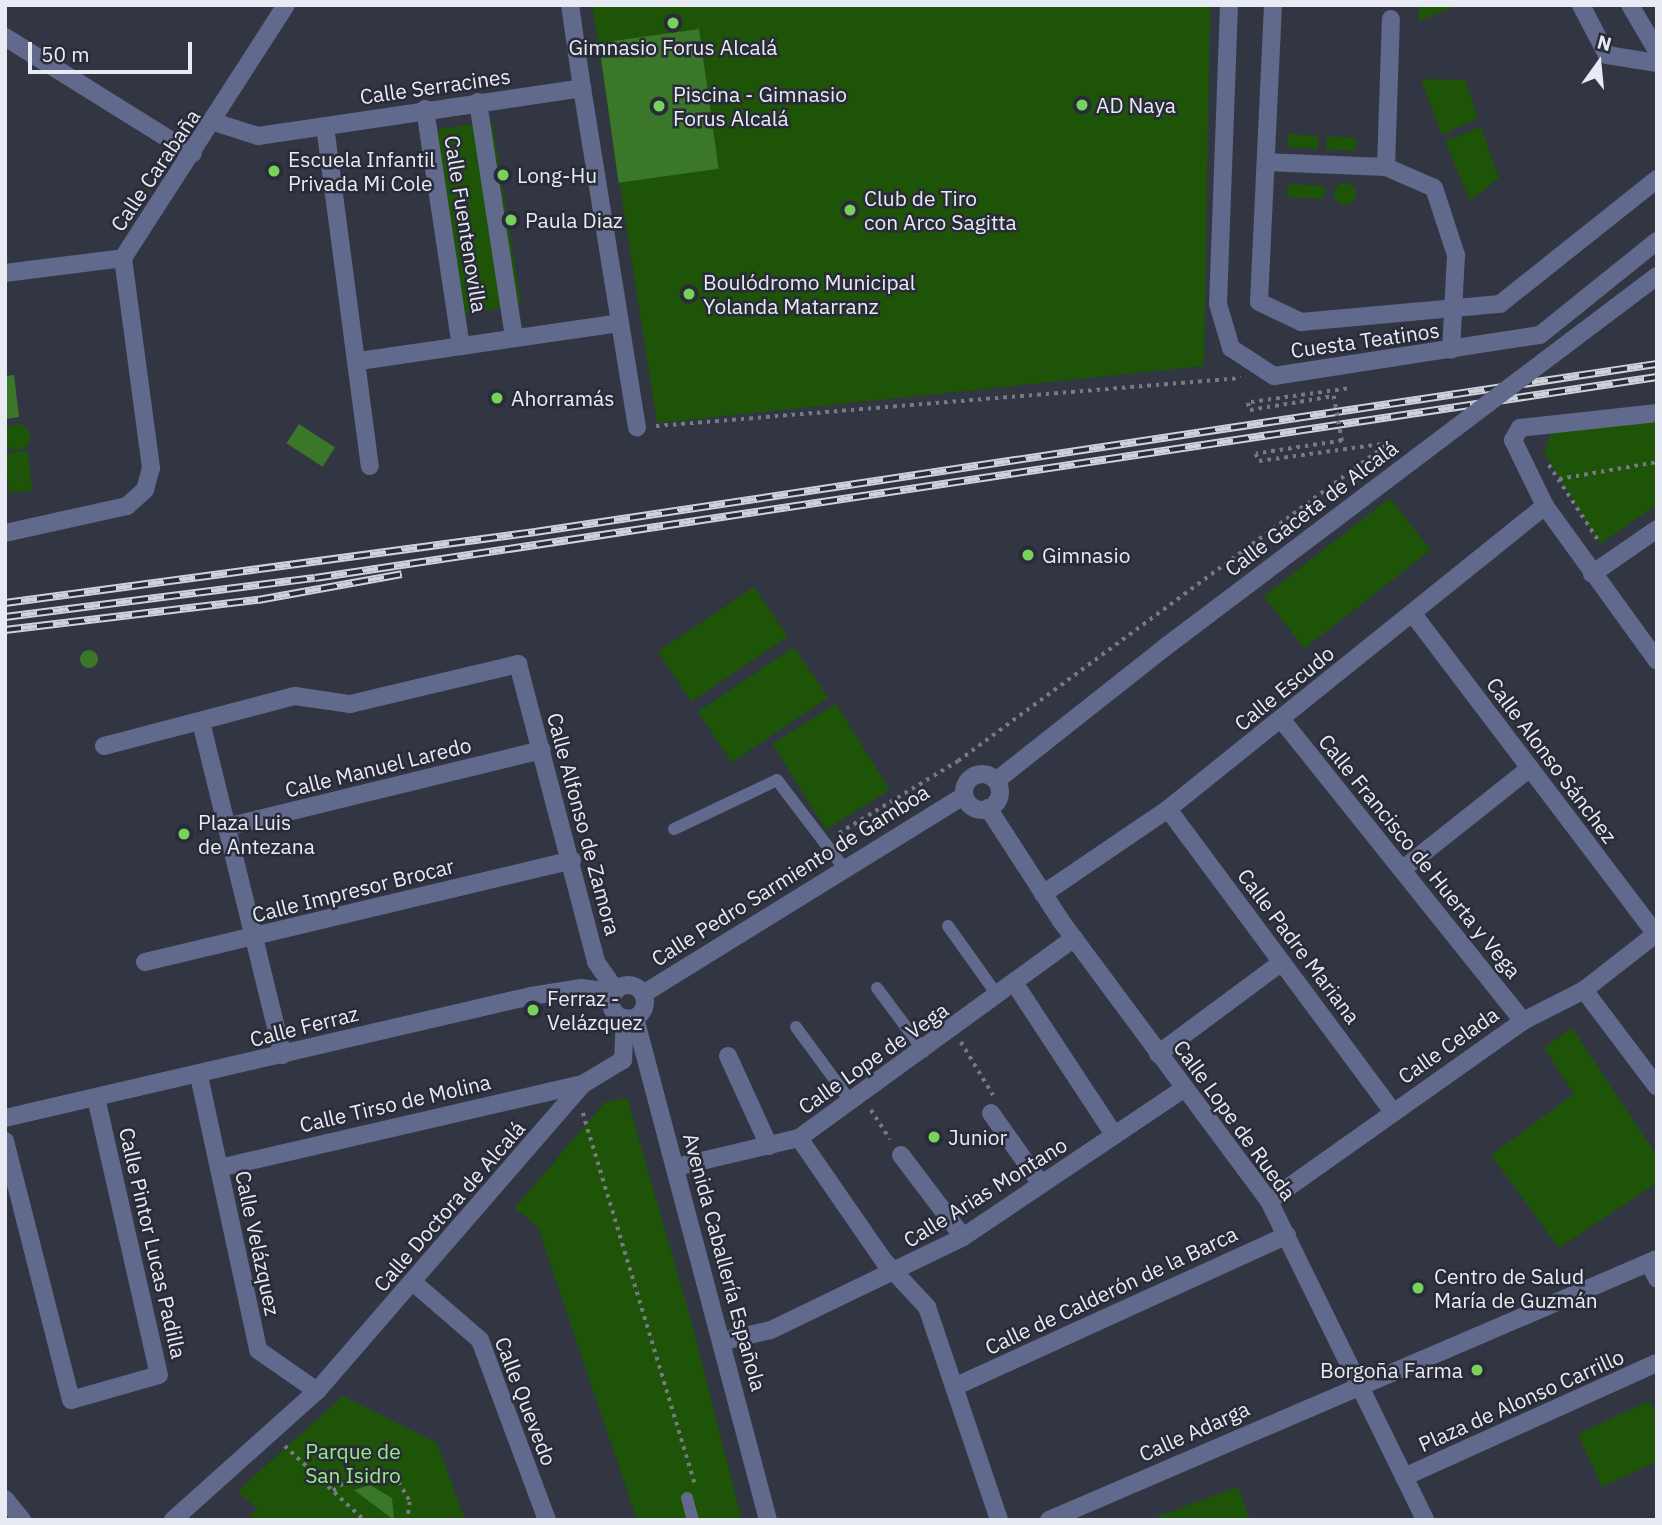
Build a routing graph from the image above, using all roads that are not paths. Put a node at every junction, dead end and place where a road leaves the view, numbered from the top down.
1 (286, 5) edge
2 (570, 5) edge
3 (1229, 5) edge
4 (1273, 5) edge
5 (1581, 5) edge
6 (1630, 5) edge
7 (1391, 19) dead end
8 (5, 37) edge
9 (1657, 51) edge
10 (1657, 63) edge
11 (582, 88) junction
12 (478, 102) junction
13 (425, 109) junction
14 (214, 122) junction
15 (325, 126) junction
16 (193, 154) junction
17 (1266, 162) junction
18 (1386, 167) junction
19 (1657, 179) edge
20 (1657, 241) edge
21 (124, 258) junction
22 (5, 273) edge
23 (1657, 276) edge
24 (1454, 307) junction
25 (619, 323) junction
26 (514, 337) junction
27 (461, 346) junction
28 (1451, 350) junction
29 (359, 361) junction
30 (1657, 413) edge
31 (637, 428) road end
32 (370, 466) dead end
33 (1541, 498) junction
34 (1657, 528) edge
35 (5, 533) edge
36 (1592, 574) junction
37 (1413, 614) junction
38 (1657, 661) edge
39 (1281, 719) junction
40 (201, 722) junction
41 (104, 746) dead end
42 (542, 750) junction
43 (1530, 768) junction
44 (996, 780) junction
45 (963, 796) junction
46 (988, 808) junction
47 (1168, 809) junction
48 (226, 827) junction
49 (674, 829) dead end
50 (572, 860) junction
51 (844, 869) junction
52 (1403, 869) junction
53 (1044, 894) junction
54 (948, 926) dead end
55 (1656, 934) edge
56 (252, 938) junction
57 (1074, 938) junction
58 (145, 962) dead end
59 (1282, 962) junction
60 (1015, 984) junction
61 (877, 988) dead end
62 (1584, 990) junction
63 (615, 991) junction
64 (643, 994) junction
65 (998, 996) junction
66 (630, 1018) junction
67 (1523, 1021) junction
68 (796, 1027) dead end
69 (924, 1051) junction
70 (1158, 1054) junction
71 (283, 1055) junction
72 (728, 1056) dead end
73 (198, 1076) junction
74 (583, 1084) junction
75 (1657, 1087) edge
76 (1182, 1090) junction
77 (96, 1098) junction
78 (856, 1099) junction
79 (1392, 1111) junction
80 (991, 1114) road end
81 (5, 1118) edge
82 (1114, 1135) junction
83 (799, 1138) junction
84 (5, 1141) edge
85 (769, 1146) junction
86 (901, 1155) road end
87 (676, 1167) junction
88 (219, 1168) junction
89 (1041, 1184) junction
90 (1269, 1201) junction
91 (1287, 1235) junction
92 (963, 1237) junction
93 (1654, 1267) edge
94 (897, 1273) junction
95 (414, 1283) junction
96 (724, 1341) junction
97 (1657, 1363) edge
98 (1357, 1384) junction
99 (954, 1387) junction
100 (317, 1391) junction
101 (1404, 1478) junction
102 (692, 1496) road end
103 (5, 1499) edge
104 (22, 1520) edge
105 (173, 1520) edge
106 (547, 1520) edge
107 (693, 1520) edge
108 (768, 1520) edge
109 (999, 1520) edge
110 (1049, 1520) edge
111 (1425, 1520) edge

1 - 14 street, Calle Carabaña
2 - 11 street
3 - 28 street, Cuesta Teatinos
4 - 17 street
5 - 10 street
6 - 9 street
7 - 18 street
8 - 16 street
11 - 12 street, Calle Serracines
11 - 25 street
12 - 13 street, Calle Serracines
12 - 26 street, Calle Fuentenovilla
13 - 15 street, Calle Serracines
13 - 27 street, Calle Fuentenovilla
14 - 15 street, Calle Serracines
14 - 16 street, Calle Carabaña
15 - 29 street
16 - 21 street, Calle Carabaña
17 - 18 street
17 - 24 street
18 - 24 street
19 - 24 street
20 - 28 street, Cuesta Teatinos
21 - 22 street, Calle Carabaña
21 - 35 street
23 - 44 street, Calle Gaceta de Alcalá, bridge
24 - 28 street
25 - 26 street, Calle Fuentenovilla
25 - 31 street
26 - 27 street, Calle Fuentenovilla
27 - 29 street, Calle Fuentenovilla
29 - 32 street
30 - 33 street
33 - 36 street
33 - 37 street, Calle Escudo
34 - 36 street
36 - 38 street
37 - 39 street, Calle Escudo
37 - 43 street, Calle Alonso Sánchez
39 - 47 street, Calle Escudo
39 - 52 street, Calle Francisco de Huerta y Vega
40 - 41 street
40 - 42 street, Calle Alfonso de Zamora
40 - 48 street
42 - 48 street, Calle Manuel Laredo
42 - 50 street, Calle Alfonso de Zamora
43 - 52 street
43 - 55 street, Calle Alonso Sánchez
44 - 45 street
44 - 46 street
45 - 46 street
45 - 51 street, Calle Pedro Sarmiento de Gamboa
46 - 53 street, Calle Lope de Rueda
47 - 53 street, Calle Escudo
47 - 59 street, Calle Padre Mariana
48 - 56 street
49 - 51 lane
50 - 56 street, Calle Impresor Brocar
50 - 63 street, Calle Alfonso de Zamora
51 - 64 street, Calle Pedro Sarmiento de Gamboa
52 - 67 street, Calle Francisco de Huerta y Vega
53 - 57 street, Calle Lope de Rueda
54 - 65 lane
55 - 62 street, Calle Celada
56 - 58 street, Calle Impresor Brocar
56 - 71 street
57 - 60 street, Calle Lope de Vega
57 - 70 street, Calle Lope de Rueda
59 - 70 street
59 - 79 street, Calle Padre Mariana
60 - 65 street, Calle Lope de Vega
60 - 82 street
61 - 69 lane
62 - 67 street, Calle Celada
62 - 75 street
63 - 64 street
63 - 66 street
63 - 71 street, Calle Ferraz
64 - 66 street
65 - 69 street, Calle Lope de Vega
66 - 74 street, Calle Doctora de Alcalá
66 - 87 street, Avenida Caballería Española
67 - 79 street, Calle Celada
68 - 78 lane
69 - 78 street, Calle Lope de Vega
70 - 76 street, Calle Lope de Rueda
71 - 73 street, Calle Ferraz
72 - 85 street
73 - 77 street, Calle Ferraz
73 - 88 street, Calle Velázquez
74 - 88 street, Calle Tirso de Molina
74 - 95 street, Calle Doctora de Alcalá
76 - 82 street, Calle Arias Montano
76 - 90 street, Calle Lope de Rueda
77 - 81 street, Calle Ferraz
77 - 84 street, Calle Pintor Lucas Padilla
78 - 83 street, Calle Lope de Vega
79 - 90 street, Calle Celada
80 - 89 street
82 - 89 street, Calle Arias Montano
83 - 85 street, Calle Lope de Vega
83 - 94 street
85 - 87 street, Calle Lope de Vega
86 - 92 street
87 - 96 street, Avenida Caballería Española
88 - 100 street, Calle Velázquez
89 - 92 street, Calle Arias Montano
90 - 91 street, Calle Lope de Rueda
91 - 98 street, Calle Lope de Rueda
91 - 99 street, Calle de Calderón de la Barca
92 - 94 street, Calle Arias Montano
93 - 98 street, Calle Adarga
94 - 96 street, Calle Arias Montano
94 - 99 street
95 - 100 street, Calle Doctora de Alcalá
95 - 106 street, Calle Quevedo
96 - 108 street, Avenida Caballería Española
97 - 101 street, Plaza de Alonso Carrillo
98 - 101 street, Calle Lope de Rueda
98 - 110 street, Calle Adarga
99 - 109 street
100 - 105 street, Calle Doctora de Alcalá
101 - 111 street, Calle Lope de Rueda
102 - 107 lane
103 - 104 street

